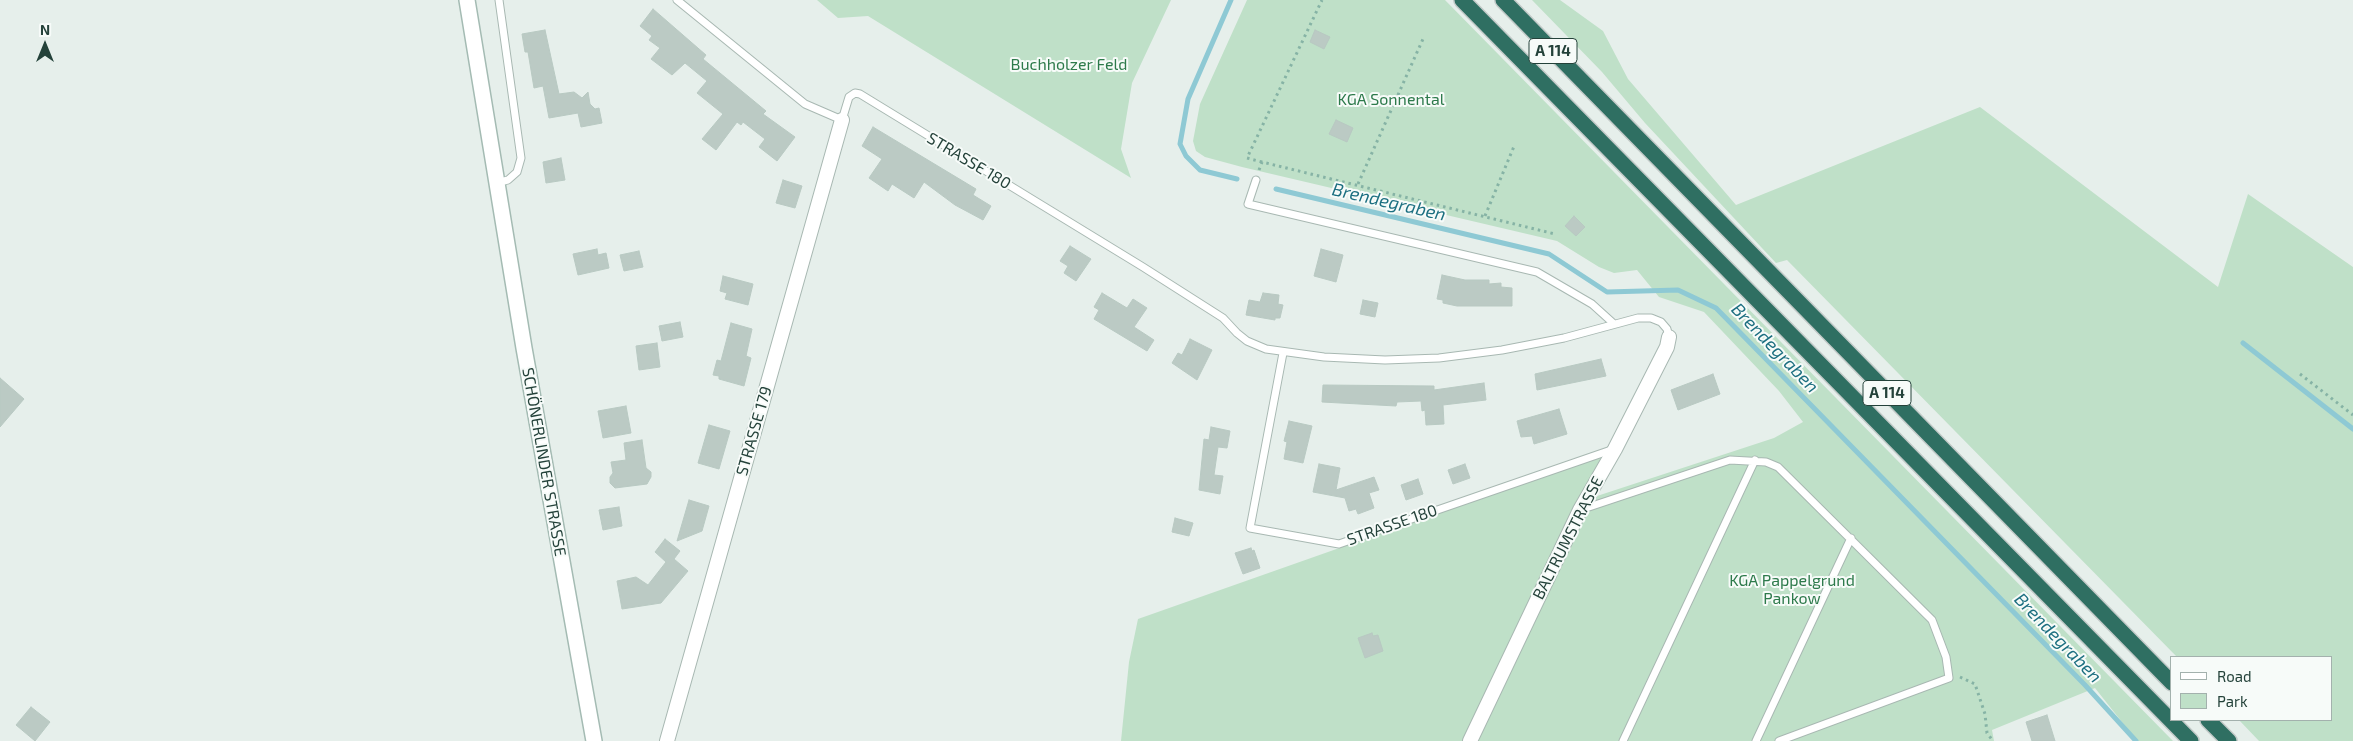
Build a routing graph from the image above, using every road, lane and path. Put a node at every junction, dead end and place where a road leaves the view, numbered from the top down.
1 (467, 0) edge
2 (499, 0) edge
3 (677, 0) edge
4 (1322, 0) edge
5 (1462, 0) edge
6 (1504, 0) edge
7 (1512, 0) edge
8 (1423, 39) dead end
9 (1603, 102) junction
10 (842, 120) junction
11 (1515, 144) dead end
12 (1262, 162) junction
13 (1256, 180) joint
14 (496, 183) junction
15 (1358, 184) junction
16 (1485, 216) junction
17 (1555, 234) dead end
18 (1613, 324) junction
19 (1669, 337) joint
20 (1283, 353) junction
21 (2300, 374) dead end
22 (2353, 415) edge
23 (1614, 449) junction
24 (1754, 460) junction
25 (1580, 510) junction
26 (1851, 538) junction
27 (1949, 678) junction
28 (2170, 681) edge
29 (2170, 720) edge
30 (2171, 721) edge
31 (2209, 721) edge
32 (594, 741) edge
33 (667, 741) edge
34 (1470, 741) edge
35 (1623, 741) edge
36 (1756, 741) edge
37 (1779, 741) edge
38 (1993, 741) edge
39 (2191, 741) edge
40 (2229, 741) edge

1 - 14 main road, SCHÖNERLINDER STRASSE
2 - 14 lane
3 - 10 lane
4 - 12 path
5 - 29 highway, A 114
6 - 9 highway, A 114
7 - 9 highway
8 - 15 path
9 - 28 highway, A 114
10 - 20 lane, STRASSE 180
10 - 33 street, STRASSE 179
11 - 16 path
12 - 13 path
12 - 15 path
13 - 18 lane
14 - 32 main road, SCHÖNERLINDER STRASSE
15 - 16 path
16 - 17 path
18 - 19 lane, STRASSE 180
18 - 20 lane, STRASSE 180
19 - 23 street, BALTRUMSTRASSE
20 - 23 lane, STRASSE 180
21 - 22 path
23 - 25 street, BALTRUMSTRASSE
24 - 25 lane
24 - 26 lane
24 - 35 lane
25 - 34 street, BALTRUMSTRASSE
26 - 27 lane
26 - 36 lane
27 - 37 lane
27 - 38 path
30 - 39 highway, A 114
31 - 40 highway

